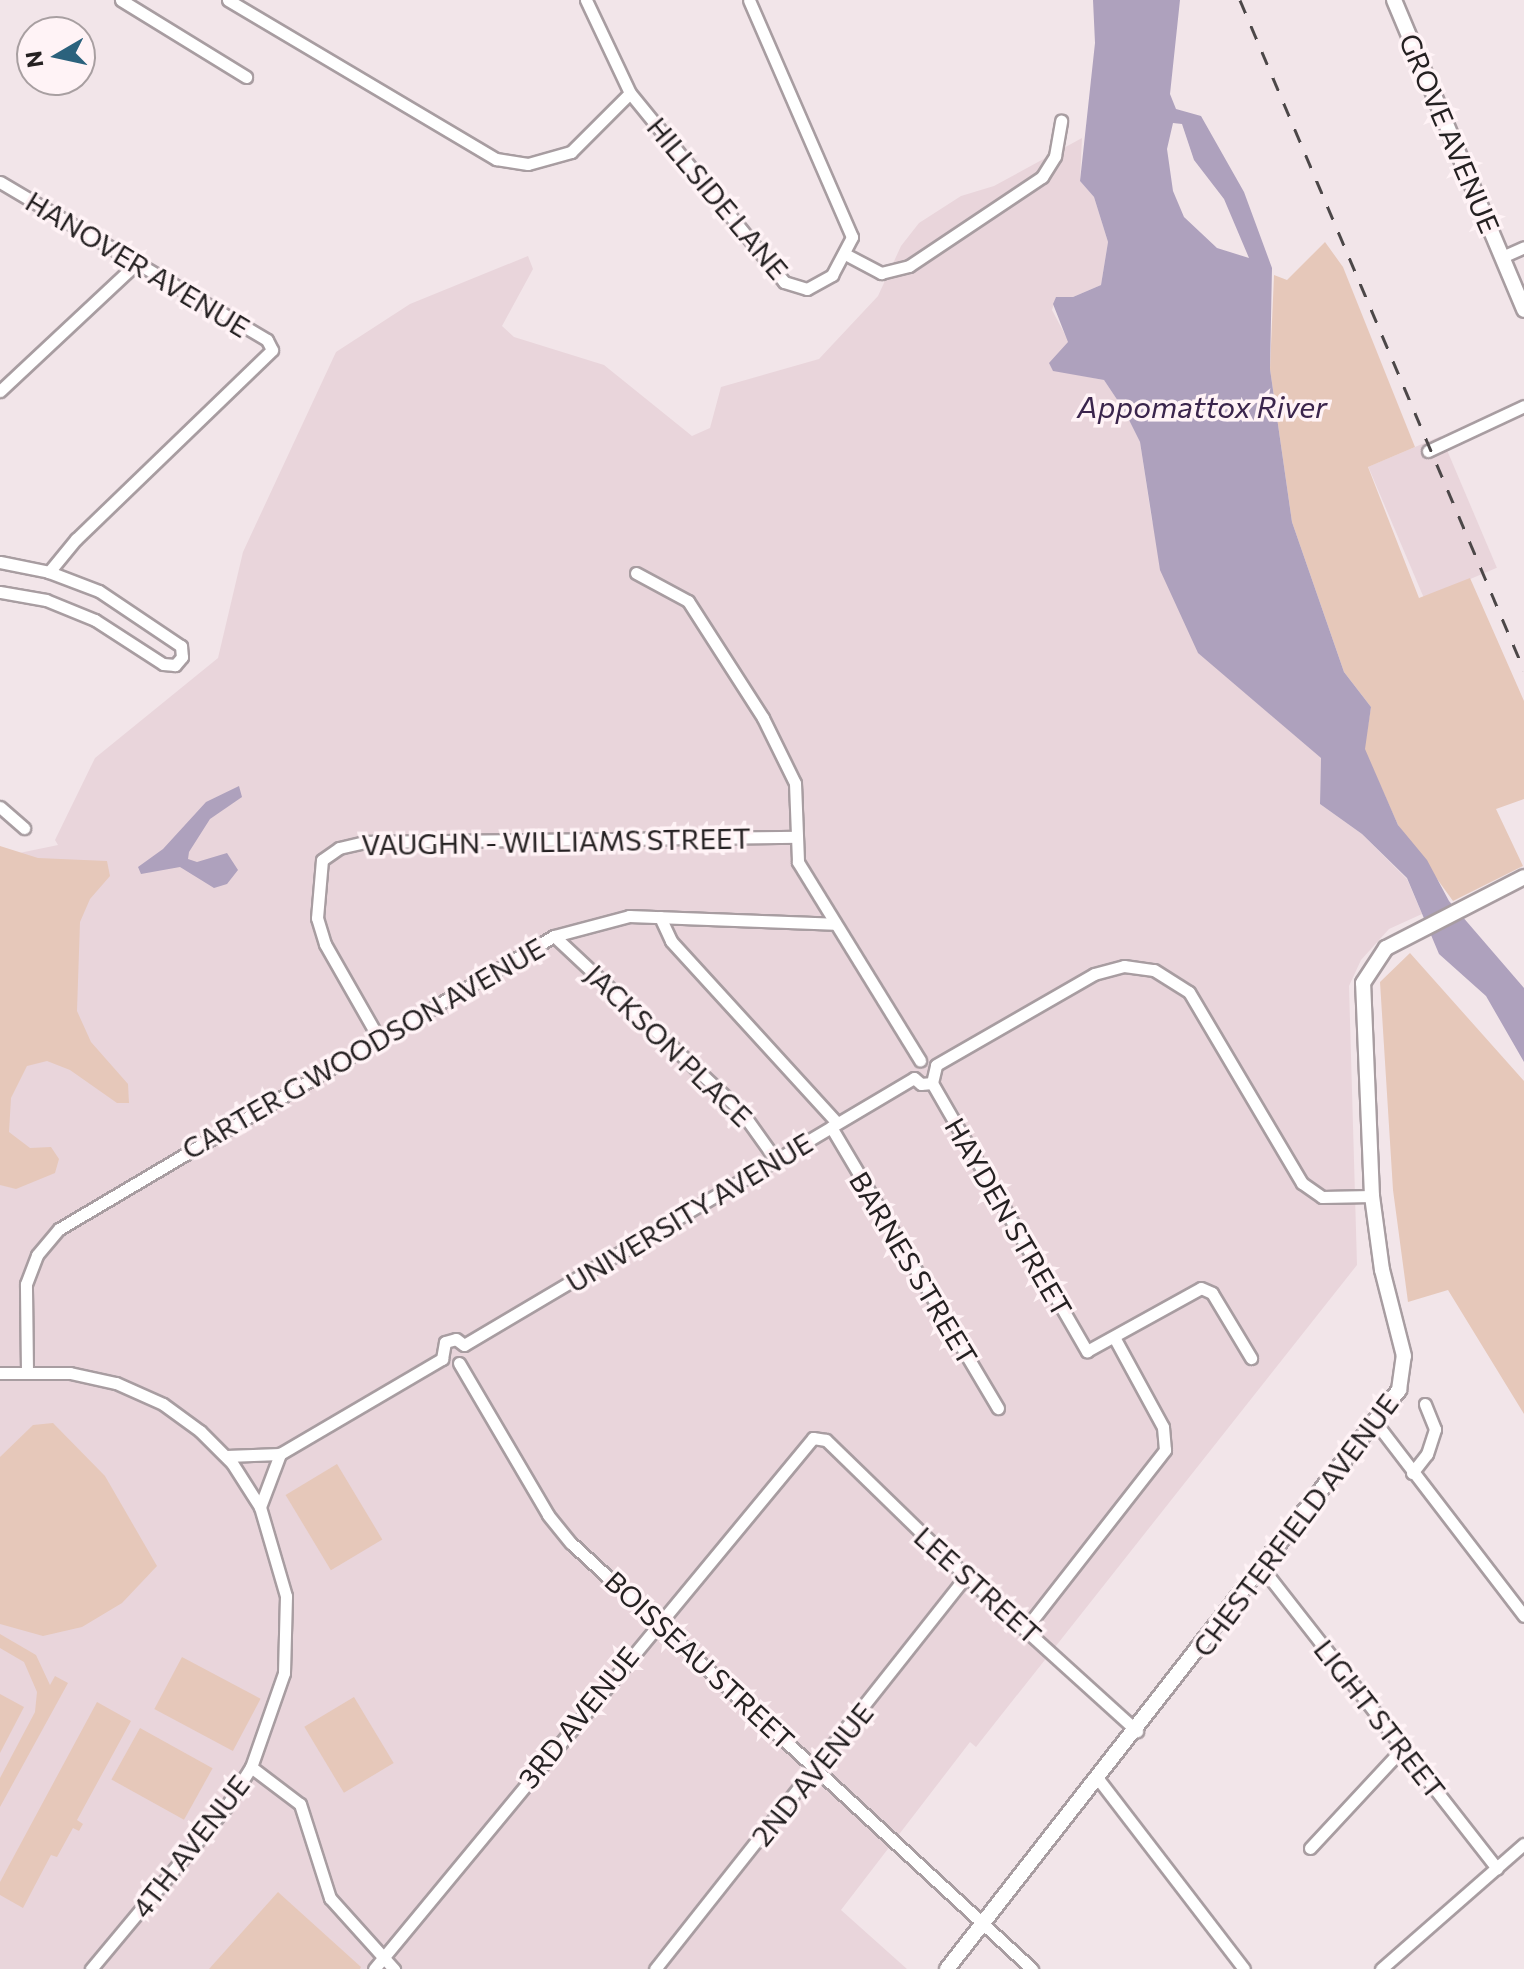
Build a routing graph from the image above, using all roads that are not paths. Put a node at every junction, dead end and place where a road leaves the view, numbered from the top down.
1 (121, 0) edge
2 (228, 0) edge
3 (586, 0) edge
4 (749, 0) edge
5 (1394, 0) edge
6 (246, 77) dead end
7 (630, 93) junction
8 (1061, 121) dead end
9 (0, 182) edge
10 (1524, 247) edge
11 (845, 254) junction
12 (1502, 257) junction
13 (137, 263) junction
14 (1524, 310) edge
15 (0, 391) edge
16 (1524, 406) edge
17 (1428, 451) dead end
18 (0, 562) edge
19 (49, 572) junction
20 (636, 573) dead end
21 (0, 592) edge
22 (0, 807) edge
23 (24, 828) dead end
24 (795, 837) junction
25 (1524, 877) edge
26 (660, 917) junction
27 (834, 924) junction
28 (554, 936) junction
29 (378, 1037) junction
30 (920, 1060) junction
31 (936, 1065) junction
32 (914, 1078) junction
33 (932, 1083) junction
34 (834, 1125) junction
35 (776, 1160) junction
36 (1372, 1196) junction
37 (1115, 1339) junction
38 (464, 1345) junction
39 (1251, 1358) dead end
40 (442, 1359) junction
41 (459, 1363) junction
42 (27, 1371) junction
43 (0, 1373) edge
44 (1425, 1404) dead end
45 (998, 1408) dead end
46 (1376, 1423) junction
47 (820, 1439) joint
48 (280, 1454) junction
49 (226, 1456) junction
50 (1412, 1473) junction
51 (260, 1507) junction
52 (1263, 1569) junction
53 (966, 1576) junction
54 (1524, 1616) edge
55 (658, 1620) junction
56 (1026, 1628) junction
57 (1137, 1731) junction
58 (1403, 1748) junction
59 (251, 1767) junction
60 (816, 1768) junction
61 (1099, 1780) junction
62 (1524, 1844) edge
63 (1310, 1848) dead end
64 (1497, 1868) junction
65 (982, 1924) junction
66 (383, 1958) junction
67 (91, 1969) edge
68 (374, 1969) edge
69 (394, 1969) edge
70 (655, 1969) edge
71 (947, 1969) edge
72 (1032, 1969) edge
73 (1244, 1969) edge
74 (1381, 1969) edge

1 - 6 street
2 - 7 street
3 - 7 street
4 - 11 street
5 - 12 main road, GROVE AVENUE
7 - 11 street, HILLSIDE LANE
8 - 11 street
9 - 13 street, HANOVER AVENUE
10 - 12 street
12 - 14 main road, GROVE AVENUE
13 - 15 street
13 - 19 street, HANOVER AVENUE
16 - 17 street
18 - 19 street
19 - 21 street
20 - 24 street
22 - 23 street
24 - 27 street
24 - 29 street, VAUGHN - WILLIAMS STREET
25 - 36 main road, CHESTERFIELD AVENUE
26 - 27 street, CARTER G WOODSON AVENUE
26 - 28 street, CARTER G WOODSON AVENUE
26 - 34 street, BARNES STREET
27 - 30 street
28 - 29 street, CARTER G WOODSON AVENUE
28 - 35 street, JACKSON PLACE
29 - 42 street, CARTER G WOODSON AVENUE
30 - 31 street
30 - 32 street
31 - 33 street
31 - 36 street
32 - 33 street
32 - 34 street, UNIVERSITY AVENUE
33 - 37 street, HAYDEN STREET
34 - 35 street, UNIVERSITY AVENUE
34 - 45 street, BARNES STREET
35 - 38 street, UNIVERSITY AVENUE
36 - 46 main road, CHESTERFIELD AVENUE
37 - 39 street
37 - 56 street
38 - 40 street, UNIVERSITY AVENUE
38 - 41 street
40 - 41 street
40 - 48 street, UNIVERSITY AVENUE
41 - 55 street, BOISSEAU STREET
42 - 43 street, 4TH AVENUE
42 - 49 street, 4TH AVENUE
44 - 50 street
46 - 50 street
46 - 52 main road, CHESTERFIELD AVENUE
47 - 53 street, LEE STREET
47 - 55 street, 3RD AVENUE
48 - 49 street, UNIVERSITY AVENUE
48 - 51 street
49 - 51 street, 4TH AVENUE
50 - 54 street
51 - 59 street, 4TH AVENUE
52 - 57 main road, CHESTERFIELD AVENUE
52 - 58 street, LIGHT STREET
53 - 56 street, LEE STREET
53 - 60 street, 2ND AVENUE
55 - 60 street, BOISSEAU STREET
55 - 66 street, 3RD AVENUE
56 - 57 street, LEE STREET
57 - 61 main road, CHESTERFIELD AVENUE
58 - 63 street
58 - 64 street, LIGHT STREET
59 - 66 street
59 - 67 street, 4TH AVENUE
60 - 65 street, BOISSEAU STREET
60 - 70 street, 2ND AVENUE
61 - 65 main road, CHESTERFIELD AVENUE
61 - 73 street
62 - 64 street
64 - 74 street
65 - 71 main road, CHESTERFIELD AVENUE
65 - 72 street, BOISSEAU STREET
66 - 68 street, 3RD AVENUE
66 - 69 street

